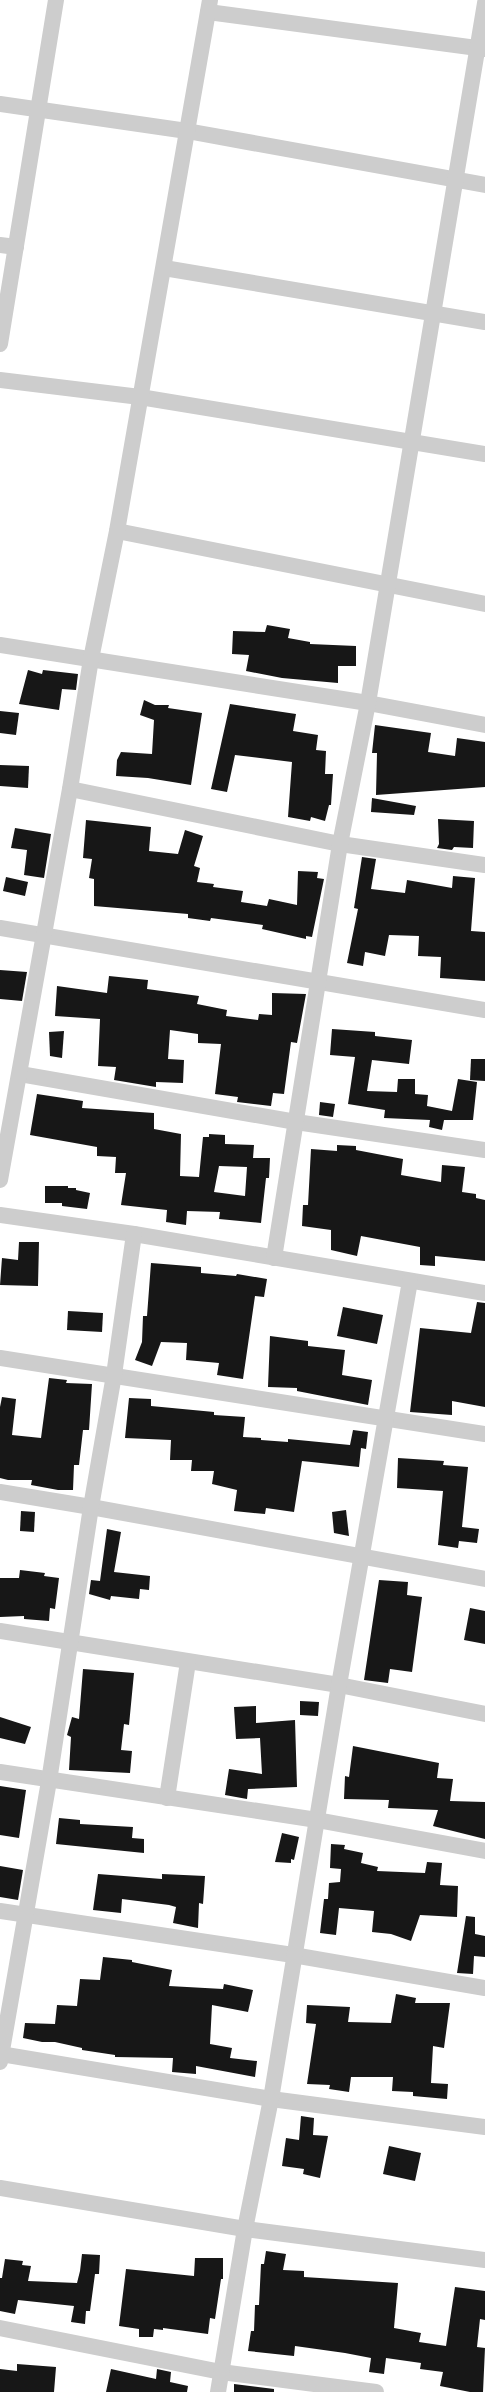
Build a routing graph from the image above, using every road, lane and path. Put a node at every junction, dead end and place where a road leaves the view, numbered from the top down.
1 (56, 0) edge
2 (485, 2) edge
3 (209, 6) edge
4 (481, 48) edge
5 (0, 104) edge
6 (39, 110) junction
7 (187, 131) junction
8 (456, 179) junction
9 (485, 185) edge
10 (8, 246) edge
11 (164, 268) junction
12 (432, 312) junction
13 (485, 322) edge
14 (0, 344) edge
15 (0, 380) edge
16 (140, 397) junction
17 (411, 443) junction
18 (485, 454) edge
19 (117, 531) junction
20 (387, 585) junction
21 (485, 604) edge
22 (0, 645) edge
23 (90, 659) junction
24 (368, 703) junction
25 (485, 725) edge
26 (70, 789) junction
27 (340, 844) junction
28 (485, 865) edge
29 (0, 928) edge
30 (43, 935) junction
31 (318, 982) junction
32 (485, 1010) edge
33 (20, 1074) junction
34 (296, 1122) junction
35 (485, 1150) edge
36 (0, 1180) edge
37 (0, 1215) edge
38 (134, 1234) junction
39 (274, 1258) junction
40 (410, 1281) junction
41 (485, 1293) edge
42 (0, 1358) edge
43 (114, 1375) junction
44 (386, 1417) junction
45 (485, 1434) edge
46 (0, 1492) edge
47 (91, 1507) junction
48 (362, 1556) junction
49 (485, 1579) edge
50 (0, 1631) edge
51 (70, 1643) junction
52 (188, 1662) junction
53 (339, 1685) junction
54 (485, 1714) edge
55 (0, 1772) edge
56 (49, 1781) junction
57 (167, 1798) junction
58 (317, 1820) junction
59 (485, 1852) edge
60 (0, 1911) edge
61 (25, 1916) junction
62 (293, 1955) junction
63 (485, 1988) edge
64 (0, 2057) edge
65 (271, 2099) junction
66 (485, 2126) edge
67 (0, 2188) edge
68 (245, 2229) junction
69 (485, 2260) edge
70 (0, 2328) edge
71 (221, 2372) junction
72 (218, 2392) edge
73 (376, 2392) edge

1 - 6 street
2 - 4 street
3 - 4 street
3 - 7 street
4 - 8 street
5 - 6 street
6 - 7 street
6 - 10 street
7 - 8 street
7 - 11 street
8 - 9 street
8 - 12 street
10 - 14 street
11 - 12 street
11 - 16 street
12 - 13 street
12 - 17 street
15 - 16 street
16 - 17 street
16 - 19 street
17 - 18 street
17 - 20 street
19 - 20 street
19 - 23 street
20 - 21 street
20 - 24 street
22 - 23 street
23 - 24 street
23 - 26 street
24 - 25 street
24 - 27 street
26 - 27 street
26 - 30 street
27 - 28 street
27 - 31 street
29 - 30 street
30 - 31 street
30 - 33 street
31 - 32 street
31 - 34 street
33 - 34 street
33 - 36 street
34 - 35 street
34 - 39 street
37 - 38 street
38 - 39 street
38 - 43 street
39 - 40 street
40 - 41 street
40 - 44 street
42 - 43 street
43 - 44 street
43 - 47 street
44 - 45 street
44 - 48 street
46 - 47 street
47 - 48 street
47 - 51 street
48 - 49 street
48 - 53 street
50 - 51 street
51 - 52 street
51 - 56 street
52 - 53 street
52 - 57 street
53 - 54 street
53 - 58 street
55 - 56 street
56 - 57 street
56 - 61 street
57 - 58 street
58 - 59 street
58 - 62 street
60 - 61 street
61 - 62 street
61 - 64 street
62 - 63 street
62 - 65 street
64 - 65 street
65 - 66 street
65 - 68 street
67 - 68 street
68 - 69 street
68 - 71 street
70 - 71 street
71 - 72 street
71 - 73 street

